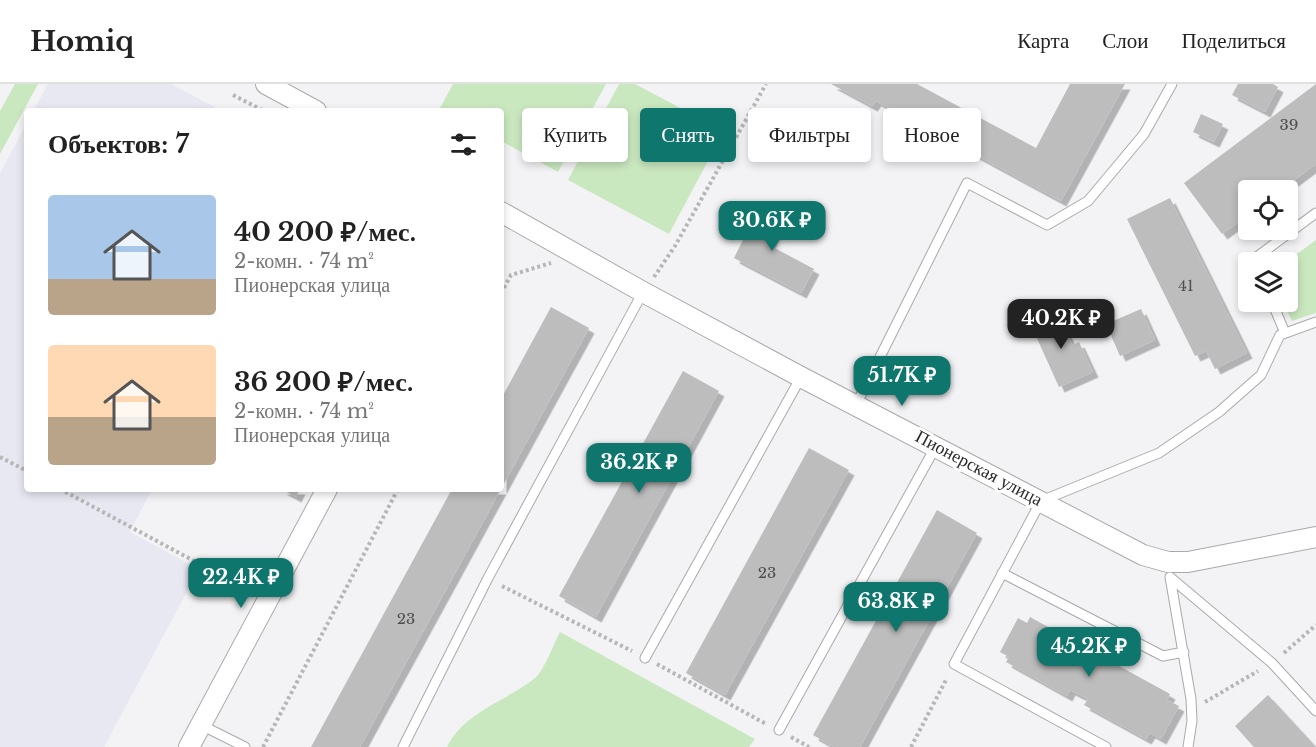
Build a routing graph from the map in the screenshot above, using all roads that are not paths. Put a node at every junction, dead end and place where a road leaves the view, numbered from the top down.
1 (266, 84) edge
2 (1172, 84) edge
3 (310, 108) edge
4 (1316, 213) edge
5 (504, 214) edge
6 (1263, 252) edge
7 (643, 292) junction
8 (1276, 312) edge
9 (1316, 322) edge
10 (1285, 333) junction
11 (801, 377) junction
12 (856, 405) junction
13 (936, 446) junction
14 (325, 492) edge
15 (1041, 501) junction
16 (1316, 537) edge
17 (1169, 570) junction
18 (1002, 573) junction
19 (1184, 651) junction
20 (645, 658) dead end
21 (1316, 711) edge
22 (201, 725) junction
23 (778, 730) dead end
24 (189, 747) edge
25 (245, 747) edge
26 (404, 747) edge
27 (1106, 747) edge
28 (1188, 747) edge

1 - 3 street
2 - 12 lane
4 - 6 lane
5 - 7 street, Пионерская улица
7 - 11 street, Пионерская улица
7 - 26 lane
8 - 10 lane
9 - 10 lane
10 - 15 lane
11 - 12 street, Пионерская улица
11 - 20 lane
12 - 13 street, Пионерская улица
13 - 15 street, Пионерская улица
13 - 23 lane
14 - 22 street
15 - 17 street, Пионерская улица
15 - 18 lane
16 - 17 street, Пионерская улица
17 - 19 lane
17 - 21 lane
18 - 19 lane
18 - 27 lane
19 - 28 lane
22 - 24 street
22 - 25 lane

